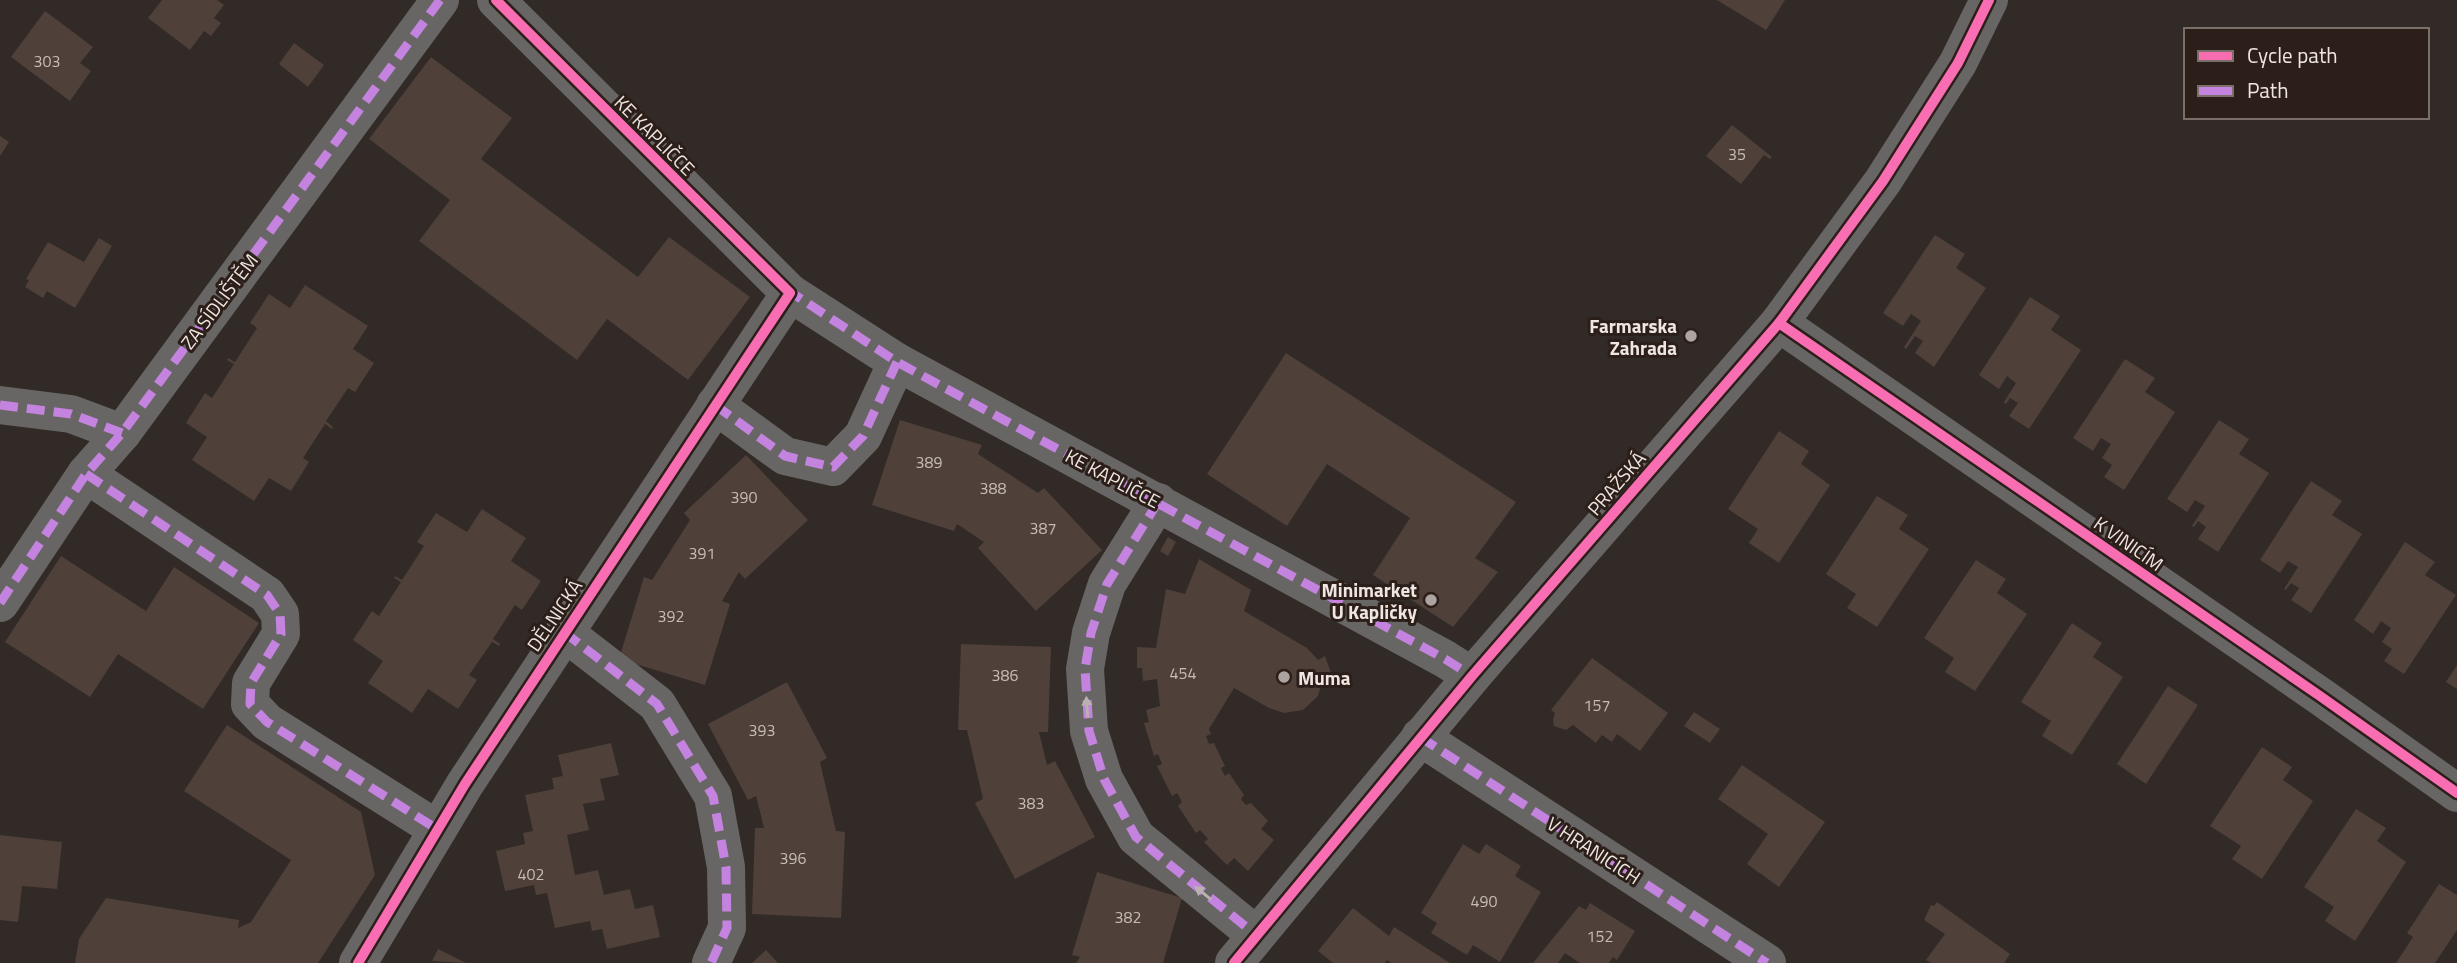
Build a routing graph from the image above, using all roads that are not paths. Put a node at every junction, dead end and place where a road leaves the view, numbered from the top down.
1 (440, 0) edge
2 (496, 0) edge
3 (1989, 0) edge
4 (790, 293) junction
5 (1779, 323) junction
6 (897, 362) junction
7 (0, 405) edge
8 (715, 405) junction
9 (122, 433) junction
10 (86, 474) junction
11 (1158, 502) junction
12 (0, 603) edge
13 (564, 632) junction
14 (1472, 676) junction
15 (1420, 737) junction
16 (2457, 793) edge
17 (437, 829) junction
18 (1245, 949) edge
19 (358, 963) edge
20 (711, 963) edge
21 (1767, 963) edge

1 - 9 street, ZA SÍDLIŠTĚM
2 - 4 street, KE KAPLIČCE
3 - 5 street, PRAŽSKÁ
4 - 6 street, KE KAPLIČCE
4 - 8 street, DĚLNICKÁ
5 - 14 street, PRAŽSKÁ
5 - 16 street, K VINICÍM
6 - 8 street
6 - 11 street, KE KAPLIČCE
7 - 9 street
8 - 13 street, DĚLNICKÁ
9 - 10 street, ZA SÍDLIŠTĚM
10 - 12 street, ZA SÍDLIŠTĚM
10 - 17 street
11 - 14 street, KE KAPLIČCE
18 -> 11 street
13 - 17 street, DĚLNICKÁ
13 - 20 street
14 - 15 street, PRAŽSKÁ
15 - 18 street, PRAŽSKÁ
15 - 21 street, V HRANICÍCH
17 - 19 street, DĚLNICKÁ

